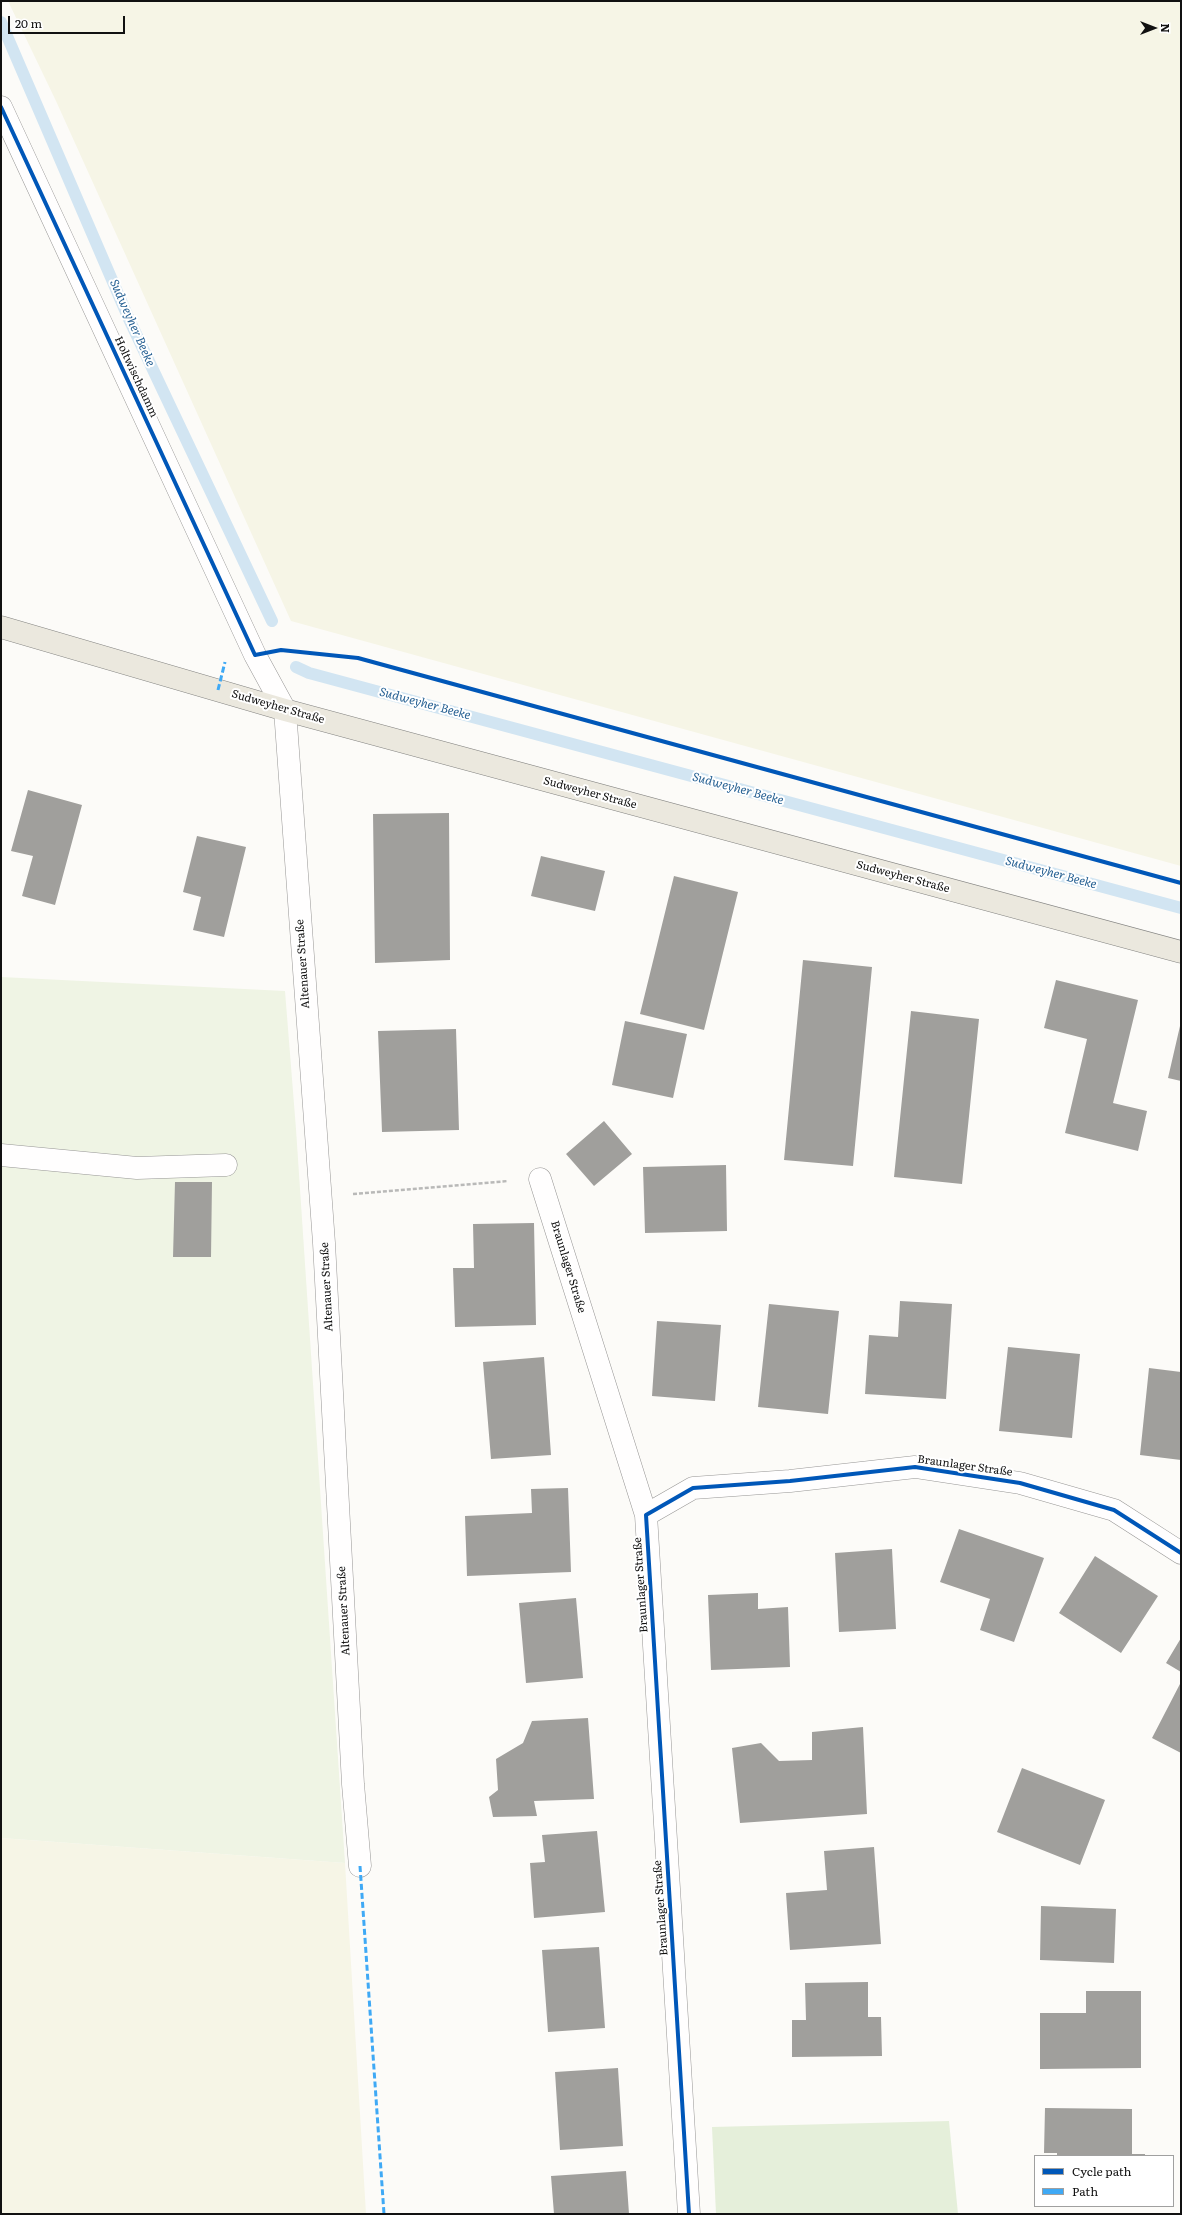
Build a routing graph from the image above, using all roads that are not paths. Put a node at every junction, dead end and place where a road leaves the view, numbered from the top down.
1 (1, 107) edge
2 (1, 628) edge
3 (285, 710) junction
4 (1181, 952) edge
5 (1, 1155) edge
6 (226, 1165) dead end
7 (540, 1178) road end
8 (646, 1515) junction
9 (1181, 1553) edge
10 (360, 1866) dead end
11 (689, 2214) edge

1 - 3 street, Holtwischdamm
2 - 3 main road, Sudweyher Straße
3 - 4 main road, Sudweyher Straße
3 - 10 street, Altenauer Straße
5 - 6 street
7 - 8 street, Braunlager Straße
8 - 9 street, Braunlager Straße
8 - 11 street, Braunlager Straße

